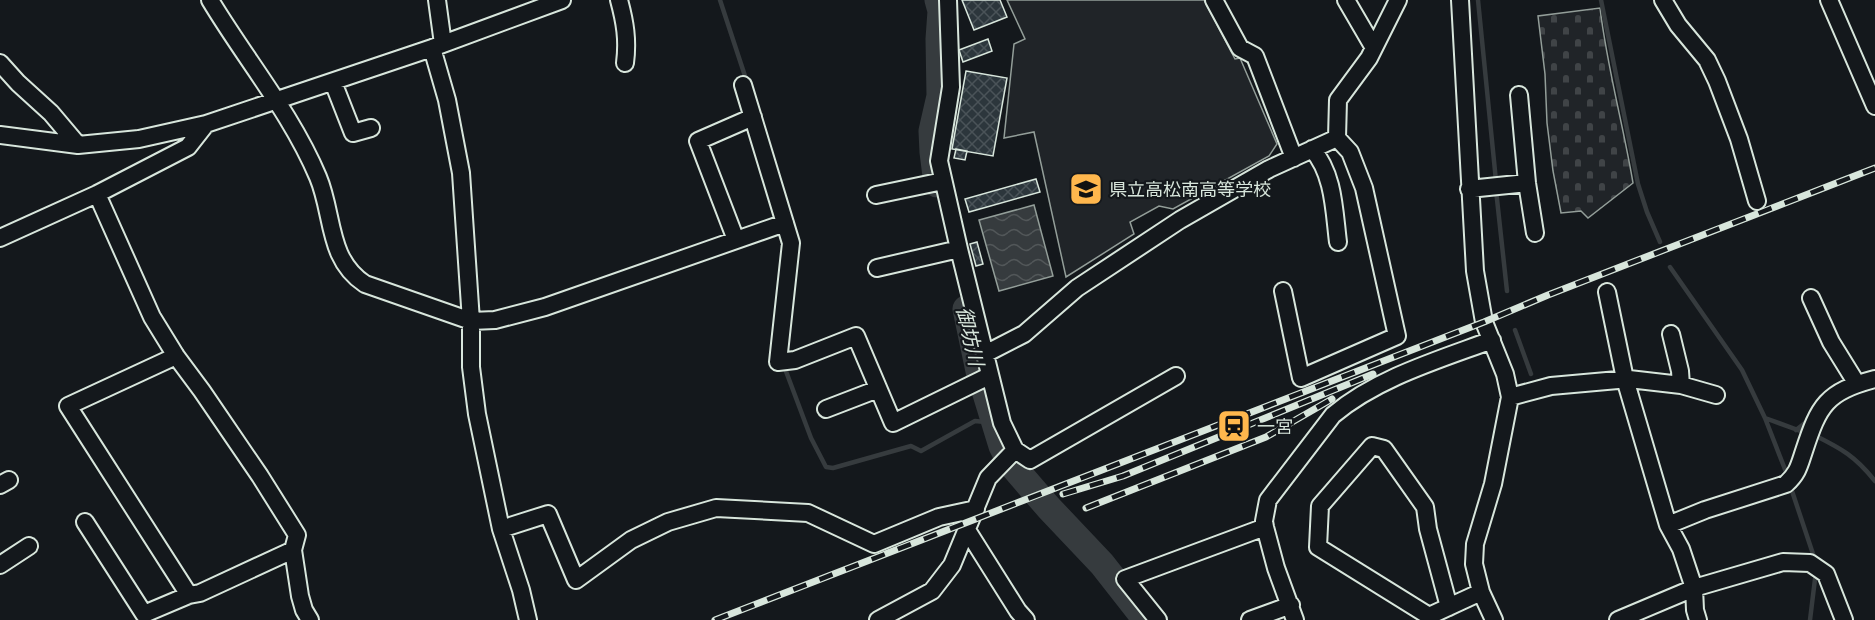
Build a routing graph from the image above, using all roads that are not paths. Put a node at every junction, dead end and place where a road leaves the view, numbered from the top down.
1 (210, 0) edge
2 (438, 0) edge
3 (562, 0) edge
4 (619, 0) edge
5 (948, 0) edge
6 (1214, 0) edge
7 (1346, 0) edge
8 (1398, 0) edge
9 (1460, 0) edge
10 (1663, 0) edge
11 (1829, 0) edge
12 (438, 46) junction
13 (1374, 48) junction
14 (0, 63) edge
15 (625, 63) dead end
16 (333, 82) junction
17 (743, 86) dead end
18 (1519, 95) dead end
19 (278, 100) junction
20 (1875, 106) edge
21 (753, 117) junction
22 (206, 124) junction
23 (371, 128) dead end
24 (0, 135) edge
25 (1337, 138) junction
26 (78, 144) junction
27 (1312, 149) junction
28 (1294, 158) junction
29 (937, 182) junction
30 (1527, 183) junction
31 (1469, 189) junction
32 (97, 194) junction
33 (876, 195) dead end
34 (1757, 201) dead end
35 (785, 223) junction
36 (1535, 233) dead end
37 (0, 238) edge
38 (736, 240) junction
39 (1338, 242) dead end
40 (954, 250) junction
41 (877, 268) dead end
42 (1283, 291) dead end
43 (1607, 292) dead end
44 (1811, 298) dead end
45 (471, 321) junction
46 (1671, 334) dead end
47 (1492, 340) junction
48 (985, 354) junction
49 (176, 356) junction
50 (1176, 375) dead end
51 (983, 378) junction
52 (1875, 379) edge
53 (1625, 380) junction
54 (1857, 384) junction
55 (1681, 385) junction
56 (878, 389) junction
57 (1716, 395) dead end
58 (1510, 397) junction
59 (826, 409) dead end
60 (1011, 454) junction
61 (975, 509) junction
62 (85, 522) dead end
63 (1668, 525) junction
64 (1265, 527) junction
65 (501, 529) junction
66 (967, 530) junction
67 (29, 546) dead end
68 (293, 550) junction
69 (0, 565) edge
70 (1694, 588) junction
71 (1481, 592) junction
72 (189, 595) junction
73 (1449, 607) junction
74 (1293, 612) edge
75 (889, 617) edge
76 (310, 620) edge
77 (528, 620) edge
78 (1026, 620) edge
79 (1158, 620) edge
80 (1250, 620) edge
81 (1494, 620) edge
82 (1618, 620) edge
83 (1698, 620) edge
84 (1844, 620) edge

1 - 19 street
2 - 12 street
3 - 12 street
4 - 15 street
5 - 29 street
6 - 28 street
7 - 13 street
8 - 13 street
9 - 31 street
10 - 34 street
11 - 20 street
12 - 16 street
12 - 45 street
13 - 25 street
14 - 26 street
16 - 19 street
16 - 23 street
17 - 21 street
18 - 30 street
19 - 22 street
19 - 45 street
21 - 35 street
21 - 38 street
22 - 26 street
22 - 32 street
24 - 26 street
25 - 27 street
25 - 42 street
27 - 28 street
27 - 39 street
28 - 48 street
29 - 33 street
29 - 40 street
30 - 31 street
30 - 36 street
31 - 47 street
32 - 37 street
32 - 49 street
35 - 38 street
35 - 56 street
38 - 45 street
40 - 41 street
40 - 48 street
43 - 53 street
44 - 54 street
45 - 65 street
46 - 55 street
47 - 58 street
47 - 64 street
48 - 51 street
49 - 68 street
49 - 72 street
50 - 60 street
51 - 56 street
51 - 60 street
52 - 54 street
53 - 55 street
53 - 58 street
53 - 63 street
54 - 63 street
55 - 57 street
56 - 59 street
58 - 71 street
60 - 61 street
61 - 65 street
61 - 66 street
62 - 72 street
63 - 70 street
64 - 74 street
64 - 79 street
65 - 77 street
66 - 75 street
66 - 78 street
67 - 69 street
68 - 72 street
68 - 76 street
70 - 82 street
70 - 83 street
70 - 84 street
71 - 73 street
71 - 81 street
73 - 73 street
74 - 80 street

